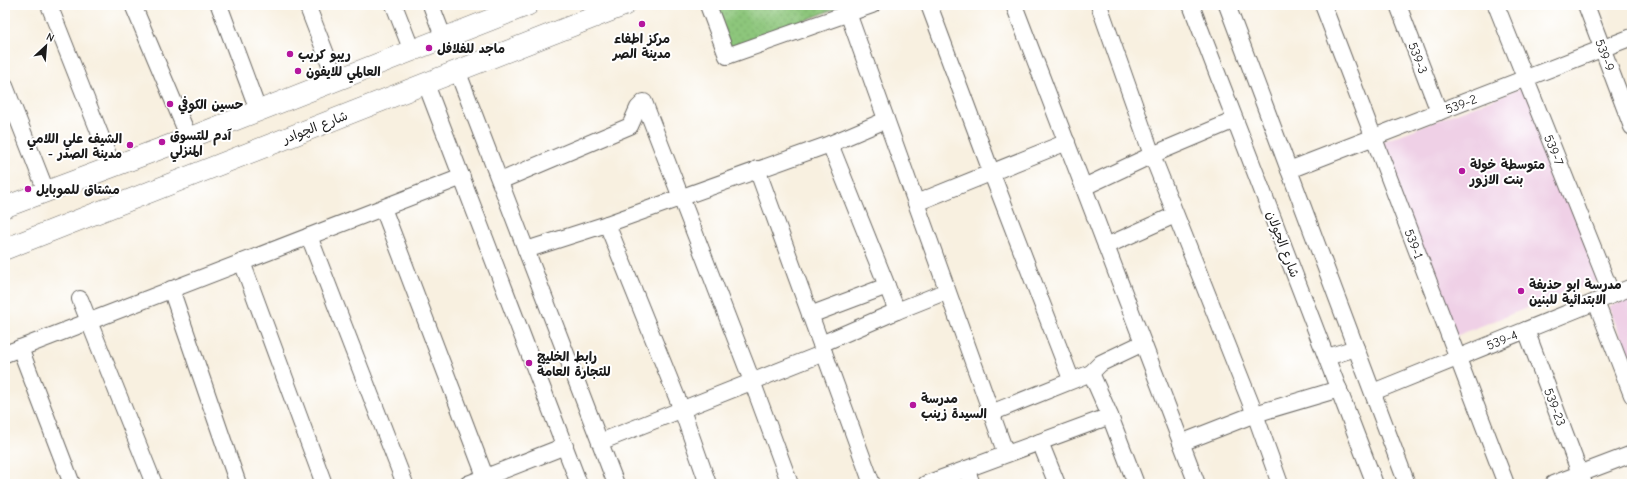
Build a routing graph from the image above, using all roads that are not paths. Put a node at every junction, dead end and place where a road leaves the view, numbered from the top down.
1 (50, 5) edge
2 (133, 5) edge
3 (219, 5) edge
4 (307, 5) edge
5 (394, 5) edge
6 (431, 5) edge
7 (528, 5) edge
8 (625, 5) edge
9 (708, 5) edge
10 (872, 5) edge
11 (929, 5) edge
12 (1014, 5) edge
13 (1098, 5) edge
14 (1191, 5) edge
15 (1227, 5) edge
16 (1323, 5) edge
17 (1398, 5) edge
18 (1496, 5) edge
19 (1586, 5) edge
20 (848, 14) junction
21 (1632, 37) edge
22 (444, 39) junction
23 (1602, 49) junction
24 (412, 51) junction
25 (457, 70) junction
26 (1526, 78) junction
27 (336, 80) junction
28 (426, 84) junction
29 (5, 86) edge
30 (258, 110) junction
31 (1439, 112) junction
32 (886, 120) junction
33 (1235, 120) junction
34 (1632, 127) edge
35 (1373, 137) junction
36 (189, 138) junction
37 (1066, 142) junction
38 (830, 144) junction
39 (1152, 155) junction
40 (113, 166) junction
41 (757, 169) junction
42 (1289, 170) junction
43 (992, 174) junction
44 (462, 177) junction
45 (500, 181) junction
46 (1084, 187) junction
47 (46, 191) junction
48 (681, 196) junction
49 (916, 203) junction
50 (5, 207) edge
51 (383, 208) junction
52 (1175, 215) junction
53 (607, 224) junction
54 (309, 236) junction
55 (1106, 246) junction
56 (5, 249) edge
57 (526, 250) junction
58 (242, 262) junction
59 (888, 286) junction
60 (1632, 287) edge
61 (172, 289) junction
62 (947, 291) junction
63 (1612, 295) junction
64 (80, 299) dead end
65 (1596, 302) junction
66 (897, 311) junction
67 (810, 316) junction
68 (89, 321) junction
69 (1526, 330) junction
70 (1143, 343) junction
71 (20, 348) junction
72 (822, 348) junction
73 (1356, 348) junction
74 (5, 354) edge
75 (1327, 357) junction
76 (1458, 358) junction
77 (1091, 373) junction
78 (1071, 379) junction
79 (752, 381) junction
80 (1339, 389) junction
81 (1373, 392) junction
82 (1632, 395) edge
83 (682, 410) junction
84 (991, 413) junction
85 (1255, 414) junction
86 (1110, 416) junction
87 (600, 442) junction
88 (1040, 442) junction
89 (1182, 443) junction
90 (565, 446) junction
91 (1006, 454) junction
92 (1632, 454) edge
93 (966, 469) junction
94 (1582, 479) edge
95 (487, 480) edge
96 (72, 484) edge
97 (154, 484) edge
98 (238, 484) edge
99 (324, 484) edge
100 (405, 484) edge
101 (468, 484) edge
102 (579, 484) edge
103 (616, 484) edge
104 (708, 484) edge
105 (790, 484) edge
106 (872, 484) edge
107 (926, 484) edge
108 (972, 484) edge
109 (1057, 484) edge
110 (1136, 484) edge
111 (1197, 484) edge
112 (1280, 484) edge
113 (1375, 484) edge
114 (1407, 484) edge
115 (1506, 484) edge
116 (1553, 484) edge

1 - 40 street
2 - 36 street
3 - 30 street
4 - 27 street
5 - 24 street
6 - 22 street
7 - 22 main road
8 - 25 main road, شارع الچوادر
9 - 20 street
10 - 20 street
11 - 43 street
12 - 37 street
13 - 39 street
14 - 33 street, شارع الجولان
15 - 42 street
16 - 35 street, 539-1
17 - 31 street, 539-3
18 - 26 street, 539-7
19 - 23 street, 539-9
20 - 32 street
21 - 23 street, 539-2
22 - 24 main road
23 - 26 street, 539-2
23 - 34 street, 539-9
24 - 27 main road
25 - 28 main road, شارع الچوادر
25 - 45 street
26 - 31 street, 539-2
26 - 63 street, 539-7
27 - 30 main road
28 - 44 street
28 - 56 main road, شارع الچوادر
29 - 47 street
30 - 36 main road
31 - 35 street, 539-2
32 - 38 street
32 - 49 street
33 - 39 street
33 - 75 street, شارع الجولان
35 - 42 street, 539-2
35 - 76 street, 539-1
36 - 40 main road
37 - 43 street
37 - 46 street
38 - 41 street
38 - 59 street
39 - 46 street
39 - 52 street
40 - 47 main road
41 - 48 street
41 - 67 street
42 - 73 street
43 - 49 street
43 - 78 street
44 - 51 street
44 - 90 street
45 - 48 street
45 - 57 street
46 - 55 street
47 - 50 main road
48 - 53 street
48 - 79 street
49 - 62 street
51 - 54 street
51 - 95 street
52 - 55 street
52 - 85 street
53 - 57 street
53 - 83 street
54 - 58 street
54 - 100 street
55 - 70 street
57 - 87 street
58 - 61 street
58 - 99 street
59 - 66 street
59 - 67 street
60 - 63 street, 539-4
61 - 68 street
61 - 98 street
62 - 66 street
62 - 84 street
63 - 65 street, 539-4
64 - 68 street
65 - 69 street, 539-4
65 - 82 street
66 - 72 street
67 - 72 street
68 - 71 street
68 - 97 street
69 - 76 street, 539-4
69 - 94 street, 539-23
70 - 77 street
70 - 89 street
71 - 74 street
71 - 96 street
72 - 79 street
72 - 106 street
73 - 75 street
73 - 81 street
75 - 80 street, شارع الجولان
76 - 81 street, 539-4
76 - 115 street, 539-1
77 - 78 street
77 - 86 street
78 - 84 street
79 - 83 street
79 - 105 street
80 - 85 street
80 - 113 street, شارع الجولان
81 - 114 street
83 - 87 street
83 - 104 street
84 - 91 street
85 - 89 street
85 - 112 street
86 - 88 street
86 - 110 street
87 - 103 street
88 - 91 street
88 - 109 street
89 - 111 street
90 - 95 street
90 - 102 street
91 - 93 street
92 - 94 street
93 - 107 street
93 - 108 street
94 - 116 street
95 - 101 street

